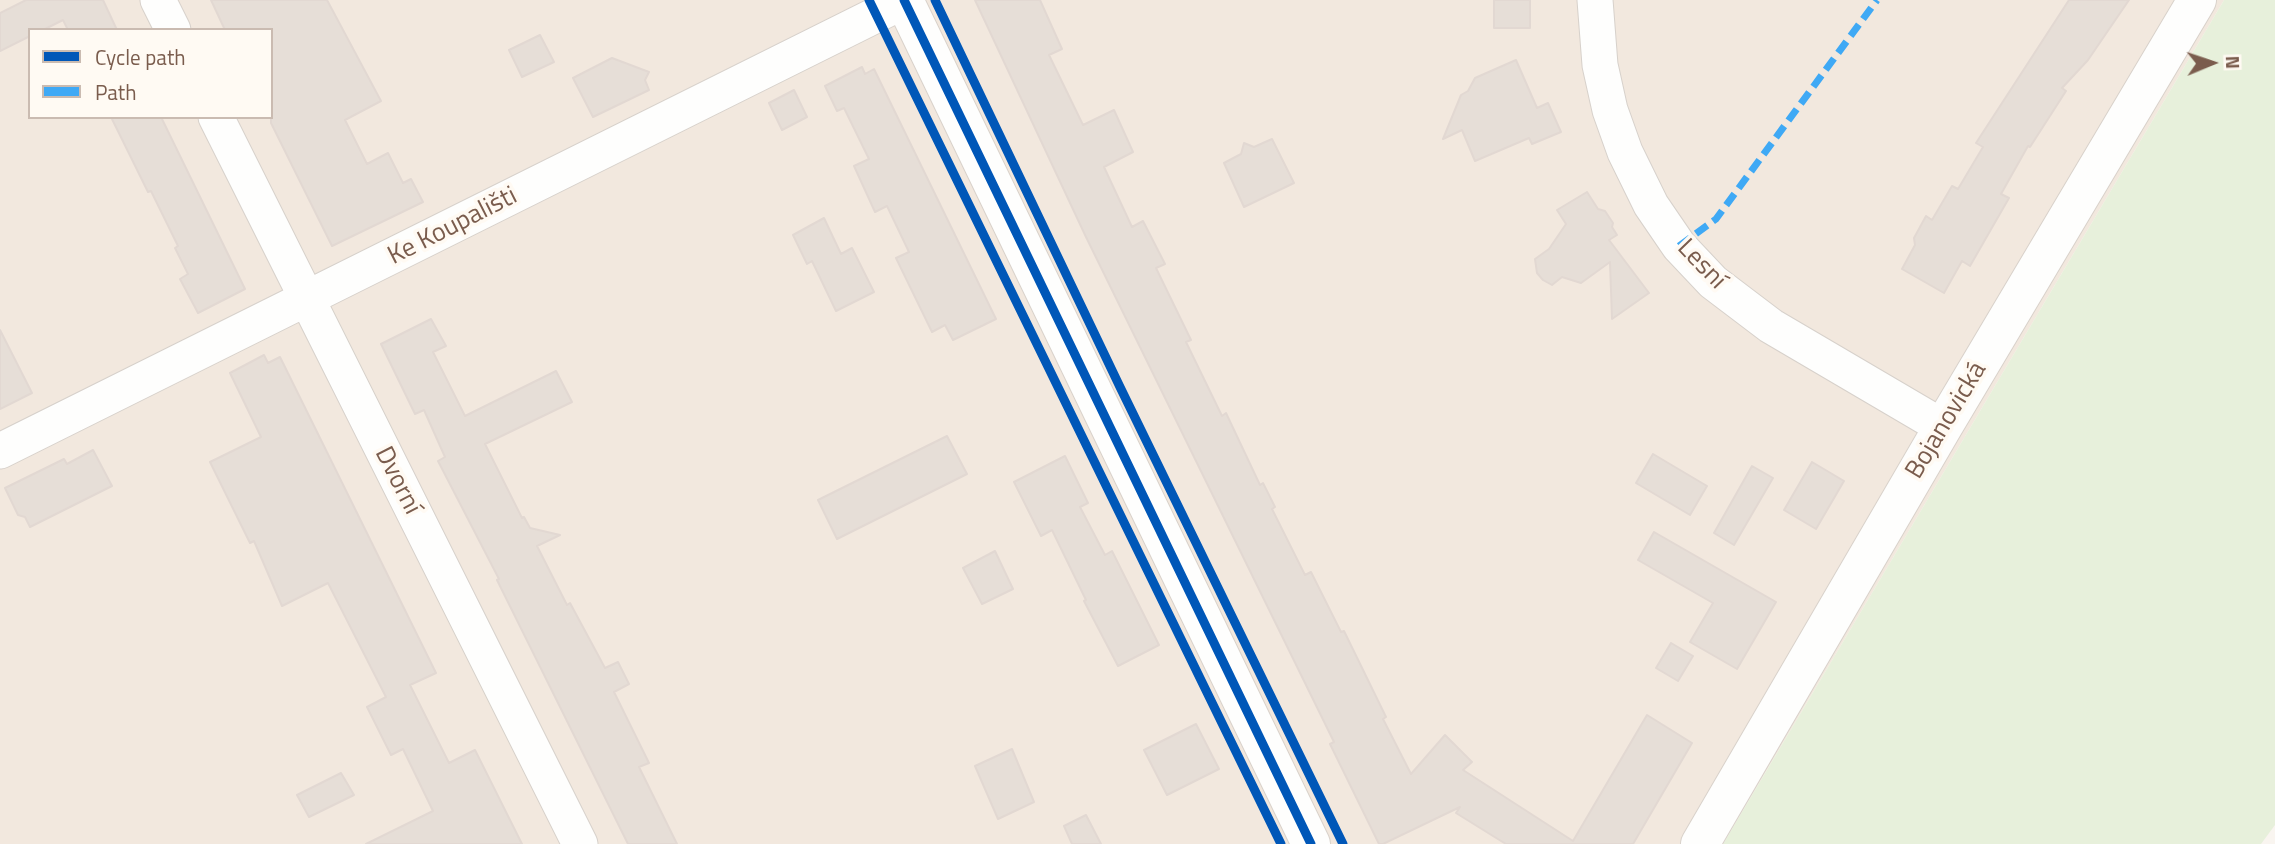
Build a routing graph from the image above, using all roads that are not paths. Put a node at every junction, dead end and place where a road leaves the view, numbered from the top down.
1 (158, 0) edge
2 (904, 0) edge
3 (1595, 0) edge
4 (2197, 0) edge
5 (172, 28) edge
6 (217, 119) edge
7 (306, 300) junction
8 (1943, 427) junction
9 (0, 451) edge
10 (580, 844) edge
11 (1311, 844) edge
12 (1700, 844) edge

1 - 5 street
2 - 7 street, Ke Koupališti
2 - 11 street
3 - 8 street, Lesní
4 - 8 street, Bojanovická
6 - 7 street, Dvorní
7 - 9 street, Ke Koupališti
7 - 10 street, Dvorní
8 - 12 street, Bojanovická

